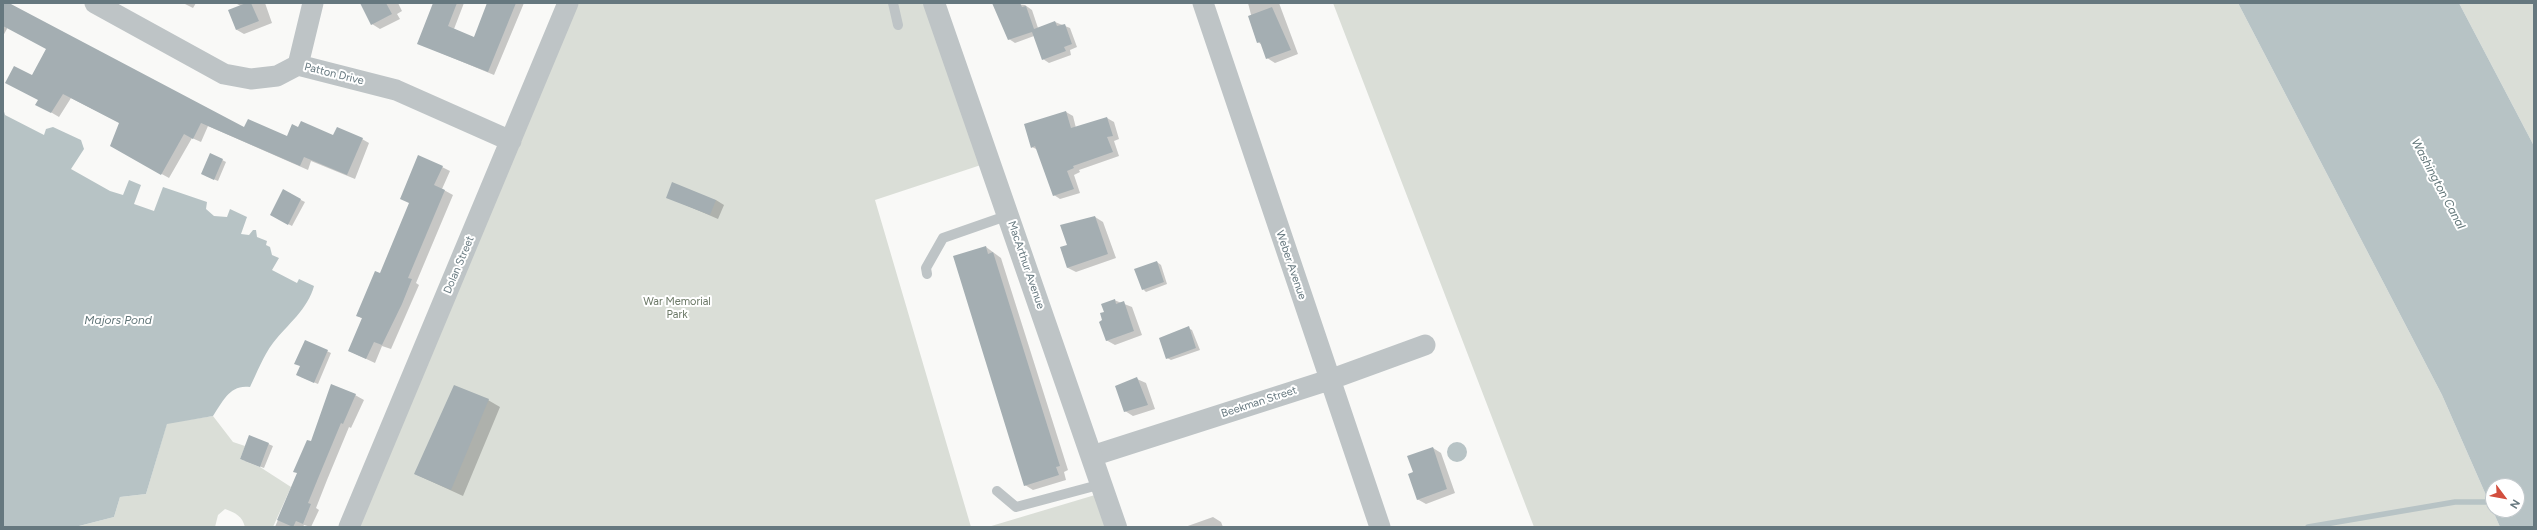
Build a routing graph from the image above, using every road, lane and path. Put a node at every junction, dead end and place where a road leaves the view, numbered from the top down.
1 (95, 3) edge
2 (313, 3) edge
3 (568, 3) edge
4 (893, 3) edge
5 (934, 3) edge
6 (1203, 3) edge
7 (898, 25) dead end
8 (298, 65) junction
9 (511, 141) junction
10 (1009, 215) junction
11 (928, 274) dead end
12 (1425, 345) dead end
13 (1329, 380) junction
14 (1092, 456) junction
15 (1102, 484) junction
16 (997, 491) dead end
17 (349, 527) edge
18 (1116, 527) edge
19 (1380, 527) edge

1 - 8 street, Patton Drive
2 - 8 street
3 - 9 street, Dolan Street
4 - 7 lane
5 - 10 street, MacArthur Avenue
6 - 13 street, Weber Avenue
8 - 9 street, Patton Drive
9 - 17 street, Dolan Street
10 - 11 lane
10 - 14 street, MacArthur Avenue
12 - 13 street, Beekman Street
13 - 14 street, Beekman Street
13 - 19 street, Weber Avenue
14 - 15 street, MacArthur Avenue
15 - 16 lane
15 - 18 street, MacArthur Avenue

